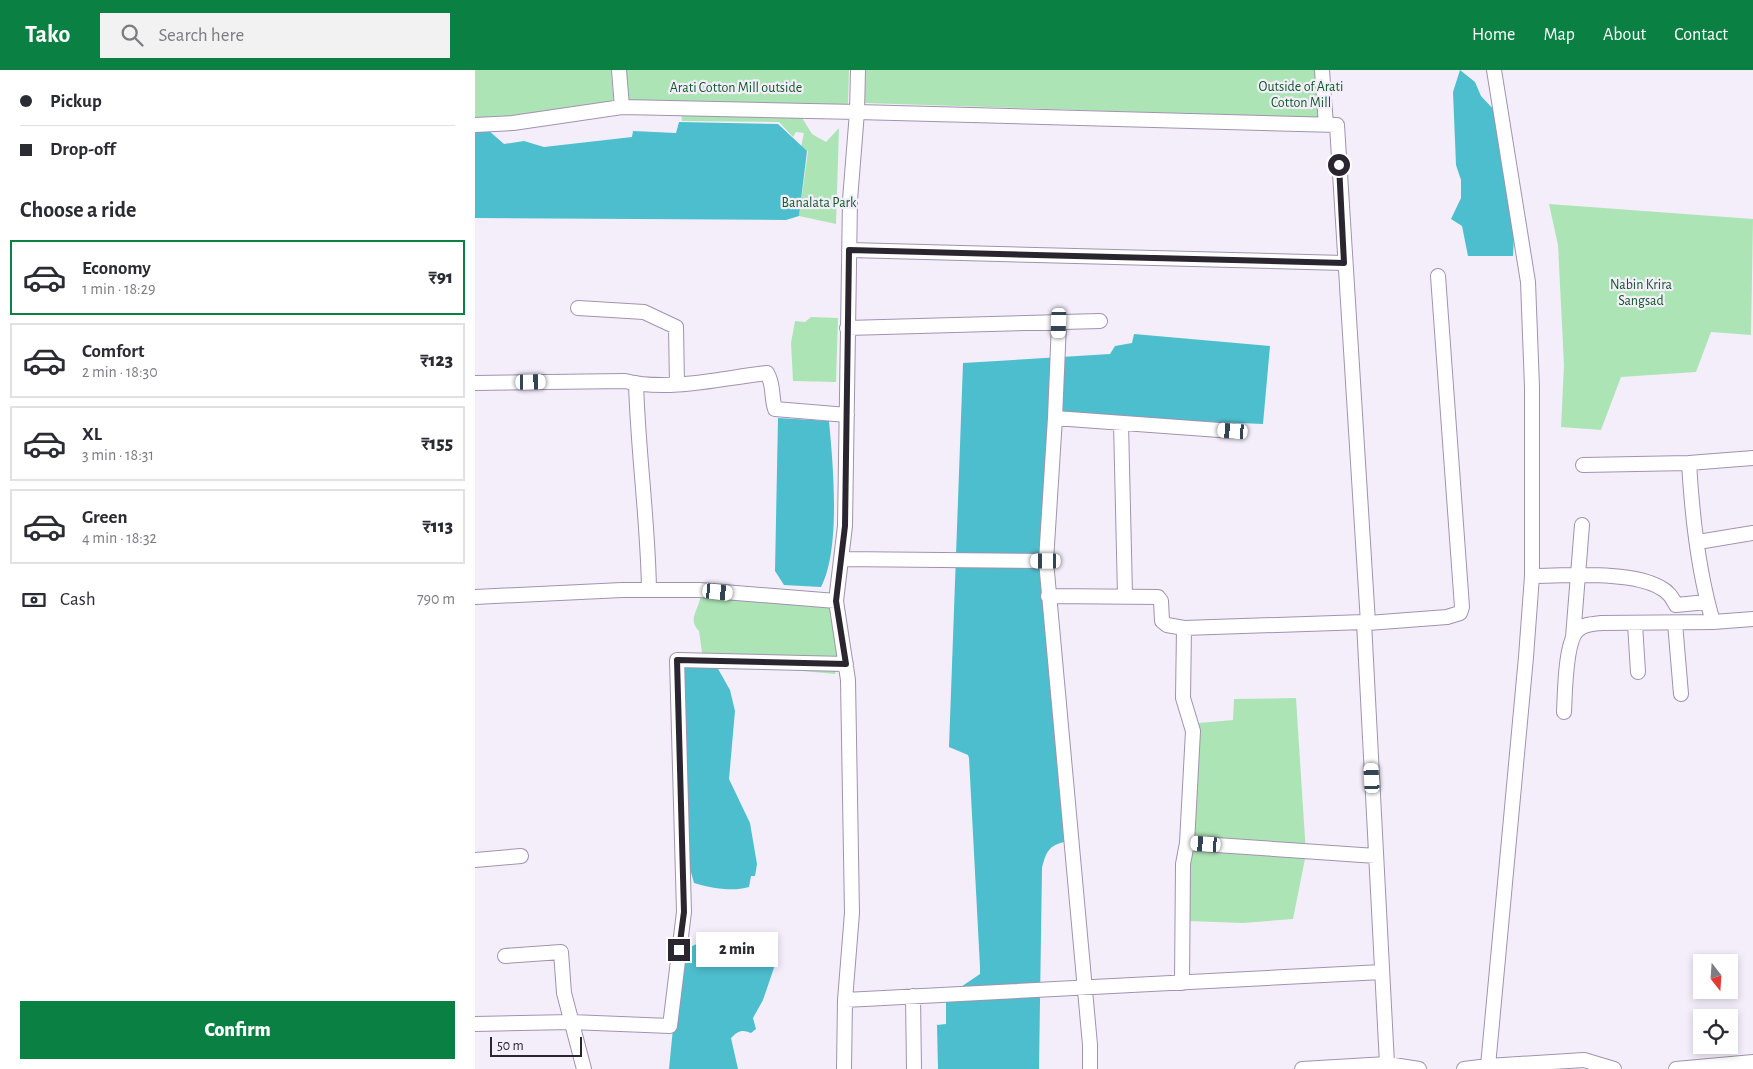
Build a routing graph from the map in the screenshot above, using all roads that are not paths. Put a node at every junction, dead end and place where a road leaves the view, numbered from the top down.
1 (619, 70) edge
2 (858, 70) edge
3 (1322, 70) edge
4 (1494, 70) edge
5 (622, 107) junction
6 (857, 112) junction
7 (475, 125) edge
8 (1325, 125) junction
9 (849, 250) junction
10 (1344, 263) junction
11 (1438, 276) dead end
12 (578, 308) dead end
13 (1100, 321) dead end
14 (1059, 323) junction
15 (847, 328) junction
16 (475, 383) edge
17 (636, 384) junction
18 (677, 384) junction
19 (847, 415) junction
20 (1055, 418) junction
21 (1121, 423) junction
22 (1233, 431) dead end
23 (1753, 458) edge
24 (1689, 463) junction
25 (1583, 464) dead end
26 (1581, 525) dead end
27 (1753, 533) edge
28 (1698, 542) junction
29 (841, 559) junction
30 (1046, 561) junction
31 (1532, 576) junction
32 (1578, 577) junction
33 (649, 590) junction
34 (1125, 595) junction
35 (1048, 596) junction
36 (475, 597) edge
37 (836, 601) junction
38 (1707, 602) junction
39 (1753, 619) edge
40 (1366, 622) junction
41 (1713, 622) junction
42 (1675, 623) junction
43 (1635, 624) junction
44 (1184, 628) junction
45 (1573, 637) junction
46 (846, 664) junction
47 (1638, 672) dead end
48 (1681, 694) dead end
49 (1563, 712) dead end
50 (1187, 843) junction
51 (521, 856) dead end
52 (1376, 856) junction
53 (475, 860) edge
54 (505, 956) dead end
55 (1383, 972) junction
56 (1182, 983) junction
57 (1083, 988) junction
58 (913, 996) junction
59 (845, 1000) junction
60 (571, 1022) junction
61 (475, 1024) edge
62 (1753, 1062) edge
63 (1387, 1064) junction
64 (1487, 1068) edge
65 (1708, 1068) edge
66 (584, 1069) edge
67 (844, 1069) edge
68 (914, 1069) edge
69 (1090, 1069) edge
70 (1302, 1069) edge
71 (1419, 1069) edge
72 (1463, 1069) edge
73 (1615, 1069) edge
74 (1676, 1069) edge

1 - 5 street
2 - 6 street
3 - 8 street
4 - 31 street
5 - 6 street
5 - 7 street
6 - 8 street
6 - 9 street
8 - 10 street
9 - 10 street
9 - 15 street
10 - 40 street
11 - 40 street
12 - 18 street
13 - 14 street
14 - 15 street
14 - 20 street
15 - 19 street
16 - 17 street
17 - 18 street
17 - 33 street
18 - 19 street
19 - 29 street
20 - 21 street
20 - 30 street
21 - 22 street
21 - 34 street
23 - 24 street
24 - 25 street
24 - 28 street
26 - 32 street
27 - 28 street
28 - 38 street
29 - 30 street
29 - 37 street
30 - 35 street
31 - 32 street
31 - 64 street
32 - 38 street
32 - 45 street
33 - 36 street
33 - 37 street
34 - 35 street
34 - 44 street
35 - 57 street
37 - 46 street
38 - 41 street
39 - 41 street
40 - 44 street
40 - 52 street
41 - 42 street
42 - 43 street
42 - 48 street
43 - 45 street
43 - 47 street
44 - 50 street
45 - 49 street
46 - 59 street
46 - 60 street
50 - 52 street
50 - 56 street
51 - 53 street
52 - 55 street
54 - 60 street
55 - 56 street
55 - 63 street
56 - 57 street
57 - 58 street
57 - 69 street
58 - 59 street
58 - 68 street
59 - 67 street
60 - 61 street
60 - 66 street
62 - 65 street
63 - 70 street
63 - 71 street
64 - 72 street
64 - 73 street
65 - 74 street

